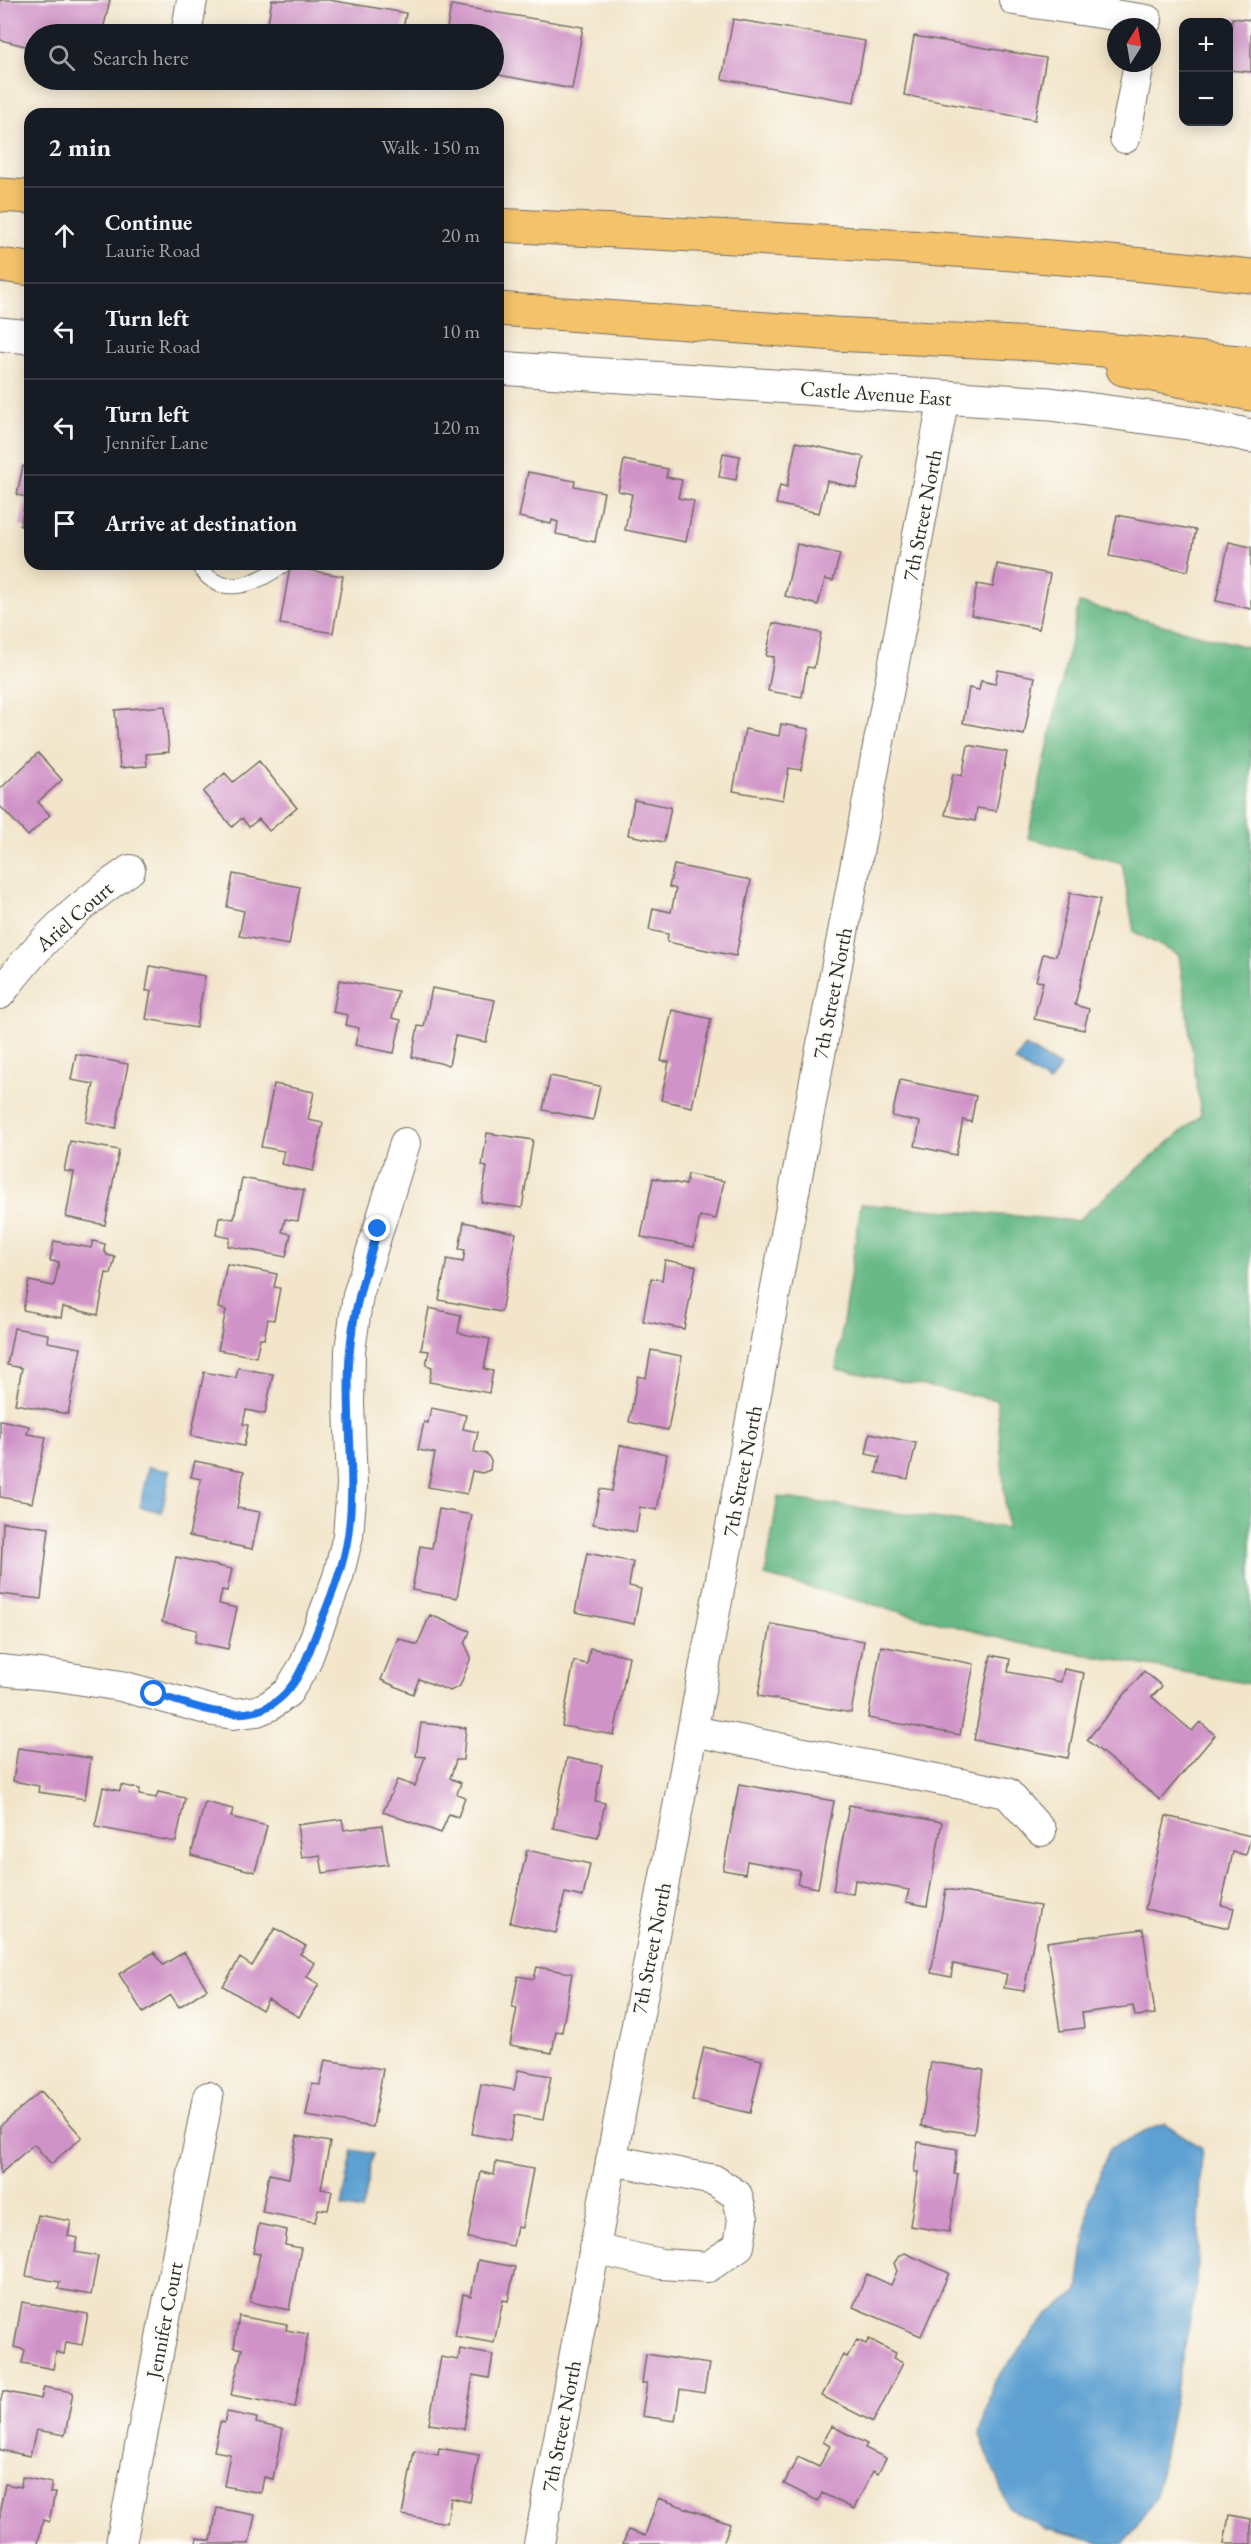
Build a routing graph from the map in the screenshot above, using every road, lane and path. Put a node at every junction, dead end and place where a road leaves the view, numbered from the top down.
1 (192, 0) edge
2 (1014, 0) edge
3 (1148, 16) edge
4 (188, 24) edge
5 (1138, 72) edge
6 (1125, 138) dead end
7 (0, 195) edge
8 (24, 197) edge
9 (504, 225) edge
10 (997, 253) junction
11 (1251, 254) edge
12 (0, 265) edge
13 (24, 268) edge
14 (1251, 276) edge
15 (504, 309) edge
16 (0, 334) edge
17 (24, 336) edge
18 (977, 341) junction
19 (1251, 363) edge
20 (504, 368) edge
21 (1251, 394) edge
22 (944, 397) junction
23 (1251, 436) edge
24 (201, 570) edge
25 (275, 570) edge
26 (130, 870) dead end
27 (0, 994) edge
28 (405, 1143) dead end
29 (0, 1670) edge
30 (693, 1731) junction
31 (1041, 1831) dead end
32 (208, 2097) dead end
33 (611, 2160) junction
34 (594, 2249) junction
35 (121, 2544) edge
36 (539, 2544) edge

1 - 4 street
2 - 3 street
5 - 6 street
7 - 8 highway
9 - 10 highway
10 - 11 highway
10 - 14 highway
12 - 13 highway
15 - 18 highway
16 - 17 street
18 - 19 highway
18 - 21 highway
20 - 22 street, Castle Avenue East
22 - 23 street, Castle Avenue East
22 - 30 street, 7th Street North
24 - 25 lane
26 - 27 street, Ariel Court
28 - 29 street
30 - 31 street
30 - 33 street, 7th Street North
32 - 35 street, Jennifer Court
33 - 34 street, 7th Street North
33 - 34 street
34 - 36 street, 7th Street North

